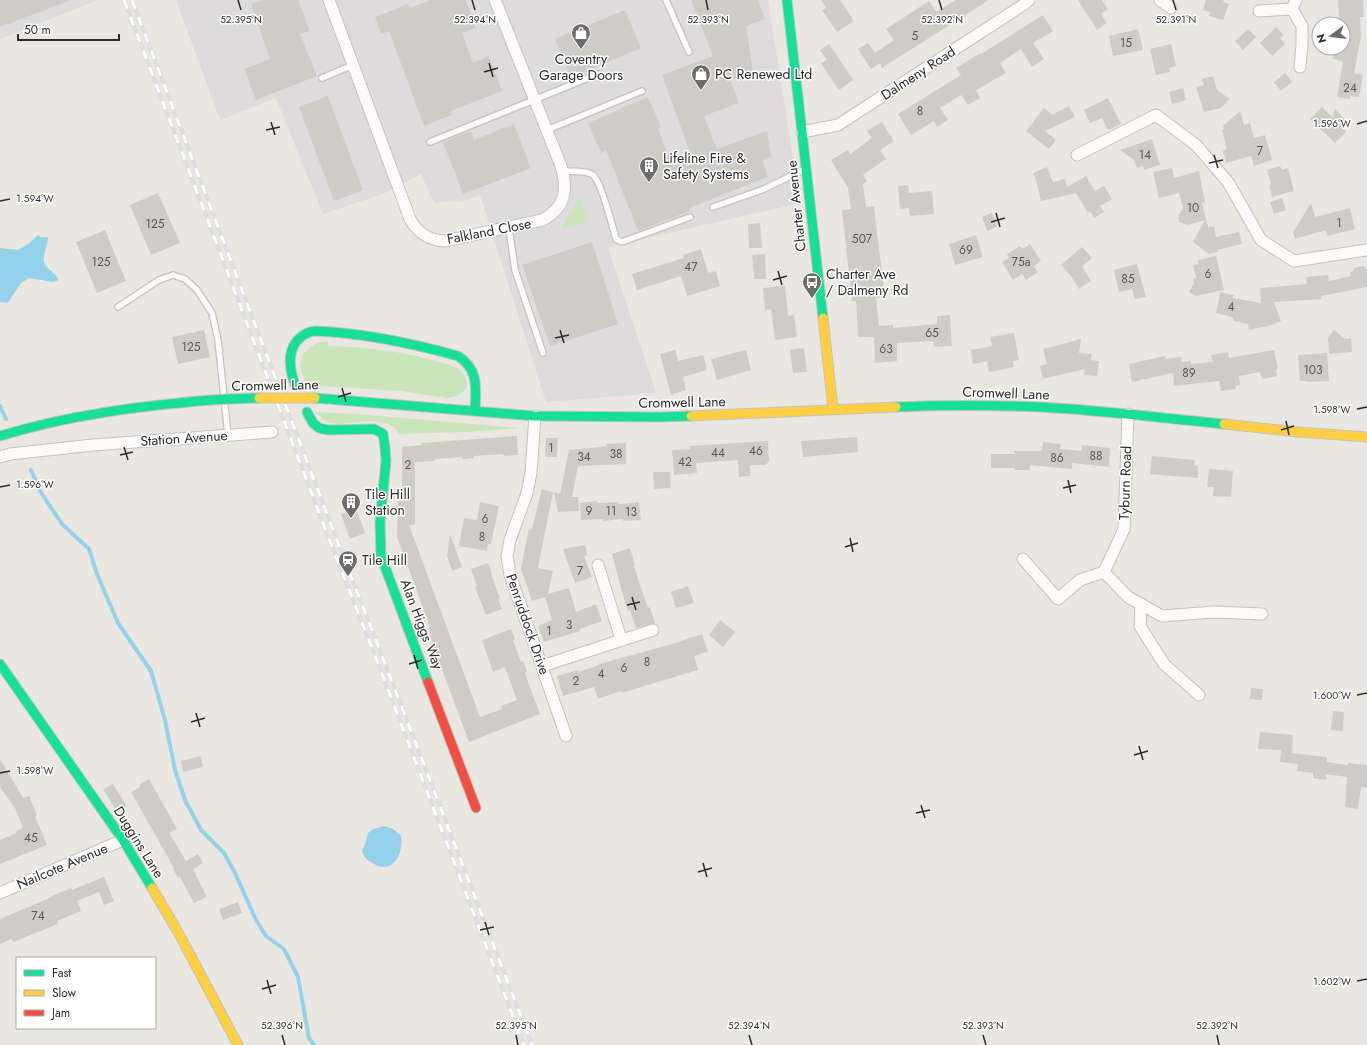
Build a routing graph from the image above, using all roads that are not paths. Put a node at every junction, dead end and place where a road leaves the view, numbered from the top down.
1 (329, 0) edge
2 (495, 0) edge
3 (666, 0) edge
4 (788, 0) edge
5 (1029, 0) edge
6 (1160, 0) edge
7 (1294, 5) edge
8 (1171, 8) dead end
9 (1259, 11) dead end
10 (689, 52) dead end
11 (353, 65) junction
12 (1300, 67) dead end
13 (598, 74) dead end
14 (322, 78) dead end
15 (642, 91) dead end
16 (534, 99) junction
17 (547, 130) junction
18 (802, 132) junction
19 (430, 142) dead end
20 (1077, 155) dead end
21 (806, 169) junction
22 (563, 171) junction
23 (713, 207) dead end
24 (690, 217) dead end
25 (509, 228) junction
26 (1367, 250) edge
27 (118, 307) dead end
28 (543, 353) dead end
29 (295, 385) dead end
30 (833, 410) junction
31 (475, 411) junction
32 (307, 412) dead end
33 (1128, 414) junction
34 (535, 416) junction
35 (272, 432) dead end
36 (0, 436) edge
37 (228, 436) junction
38 (1367, 437) edge
39 (0, 457) edge
40 (1023, 559) dead end
41 (598, 565) dead end
42 (1104, 572) junction
43 (1141, 604) junction
44 (1262, 614) dead end
45 (653, 630) dead end
46 (621, 639) junction
47 (0, 664) edge
48 (542, 666) junction
49 (1199, 695) dead end
50 (566, 736) dead end
51 (476, 808) dead end
52 (124, 840) junction
53 (0, 893) edge
54 (238, 1045) edge

1 - 11 street, Falkland Close
2 - 16 street, Falkland Close
3 - 10 lane
4 - 18 street, Charter Avenue
5 - 18 street, Dalmeny Road
6 - 8 street
7 - 9 street
7 - 12 street
11 - 14 lane
11 - 25 street, Falkland Close
13 - 16 lane
15 - 17 lane
16 - 17 street, Falkland Close
16 - 19 lane
17 - 22 street, Falkland Close
18 - 21 street, Charter Avenue
20 - 26 street
21 - 23 lane
21 - 30 street, Charter Avenue
22 - 24 lane
22 - 25 street, Falkland Close
25 - 28 lane
27 - 37 lane
29 - 31 street
30 - 33 street, Cromwell Lane
30 - 34 street, Cromwell Lane
31 - 34 street, Cromwell Lane
31 - 36 street, Cromwell Lane, bridge
32 - 51 street, Alan Higgs Way
33 - 38 street, Cromwell Lane
33 - 42 street, Tyburn Road
34 - 48 street, Penruddock Drive
35 - 37 street, Station Avenue
37 - 39 street, Station Avenue
40 - 42 street
41 - 46 street
42 - 43 street
43 - 44 street
43 - 49 street
45 - 46 street
46 - 48 street
47 - 52 street, Duggins Lane
48 - 50 street, Penruddock Drive
52 - 53 street, Nailcote Avenue
52 - 54 street, Duggins Lane

